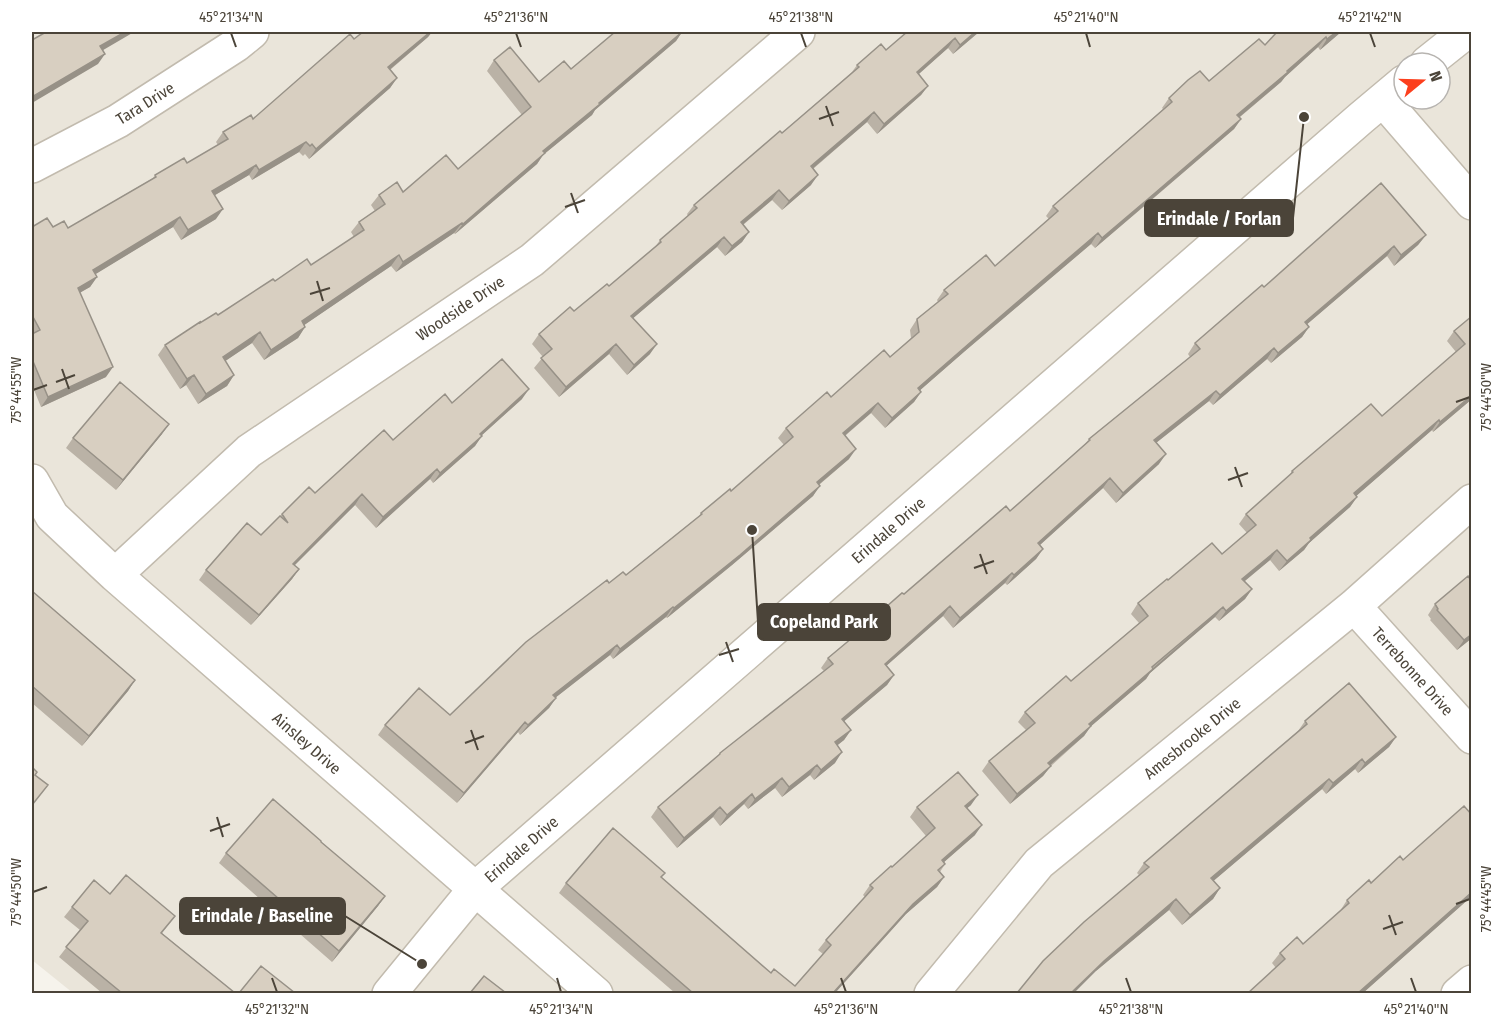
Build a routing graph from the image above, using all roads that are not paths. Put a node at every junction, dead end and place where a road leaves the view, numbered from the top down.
1 (252, 32) edge
2 (798, 32) edge
3 (1466, 32) edge
4 (1442, 51) edge
5 (1392, 92) edge
6 (1407, 111) edge
7 (32, 166) edge
8 (1472, 203) edge
9 (32, 481) edge
10 (1472, 501) edge
11 (115, 575) junction
12 (1354, 606) junction
13 (1472, 737) edge
14 (475, 889) junction
15 (1472, 982) edge
16 (389, 993) edge
17 (596, 993) edge
18 (931, 993) edge
19 (1458, 993) edge

1 - 7 street, Tara Drive
2 - 11 street, Woodside Drive
3 - 4 street
5 - 14 street, Erindale Drive
6 - 8 street
9 - 11 street, Ainsley Drive
10 - 12 street, Amesbrooke Drive
11 - 14 street, Ainsley Drive
12 - 13 street, Terrebonne Drive
12 - 18 street, Amesbrooke Drive
14 - 16 street, Erindale Drive
14 - 17 street, Ainsley Drive
15 - 19 street

